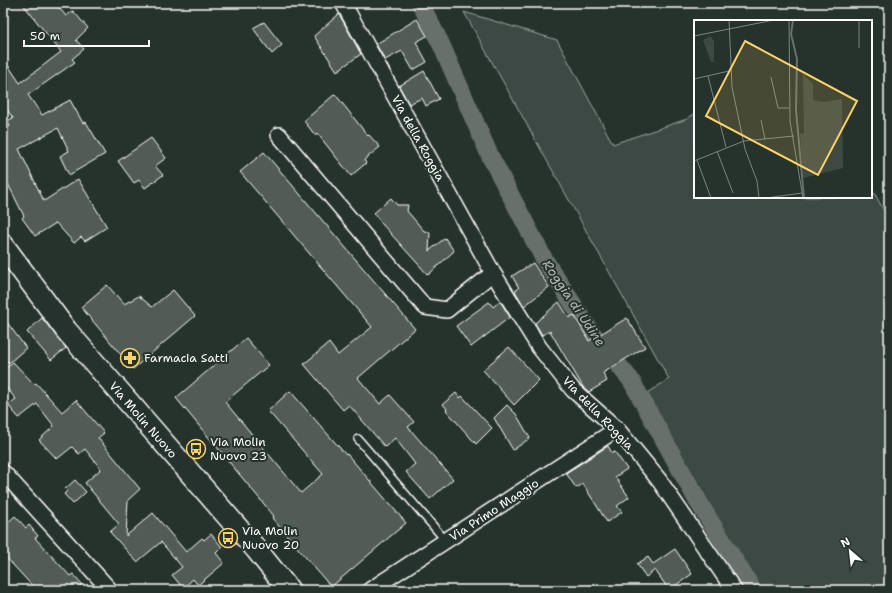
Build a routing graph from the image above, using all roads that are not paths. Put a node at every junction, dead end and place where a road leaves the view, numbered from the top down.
1 (343, 3) edge
2 (279, 134) dead end
3 (3, 245) edge
4 (493, 273) junction
5 (617, 429) junction
6 (358, 439) dead end
7 (3, 472) edge
8 (446, 540) junction
9 (110, 590) edge
10 (289, 590) edge
11 (370, 590) edge
12 (734, 590) edge

1 - 4 street, Via della Roggia
2 - 4 street
3 - 10 main road, Via Molin Nuovo
4 - 5 street, Via della Roggia
5 - 8 street, Via Primo Maggio
5 - 12 street, Via della Roggia
6 - 8 lane
7 - 9 street
8 - 11 street, Via Primo Maggio

